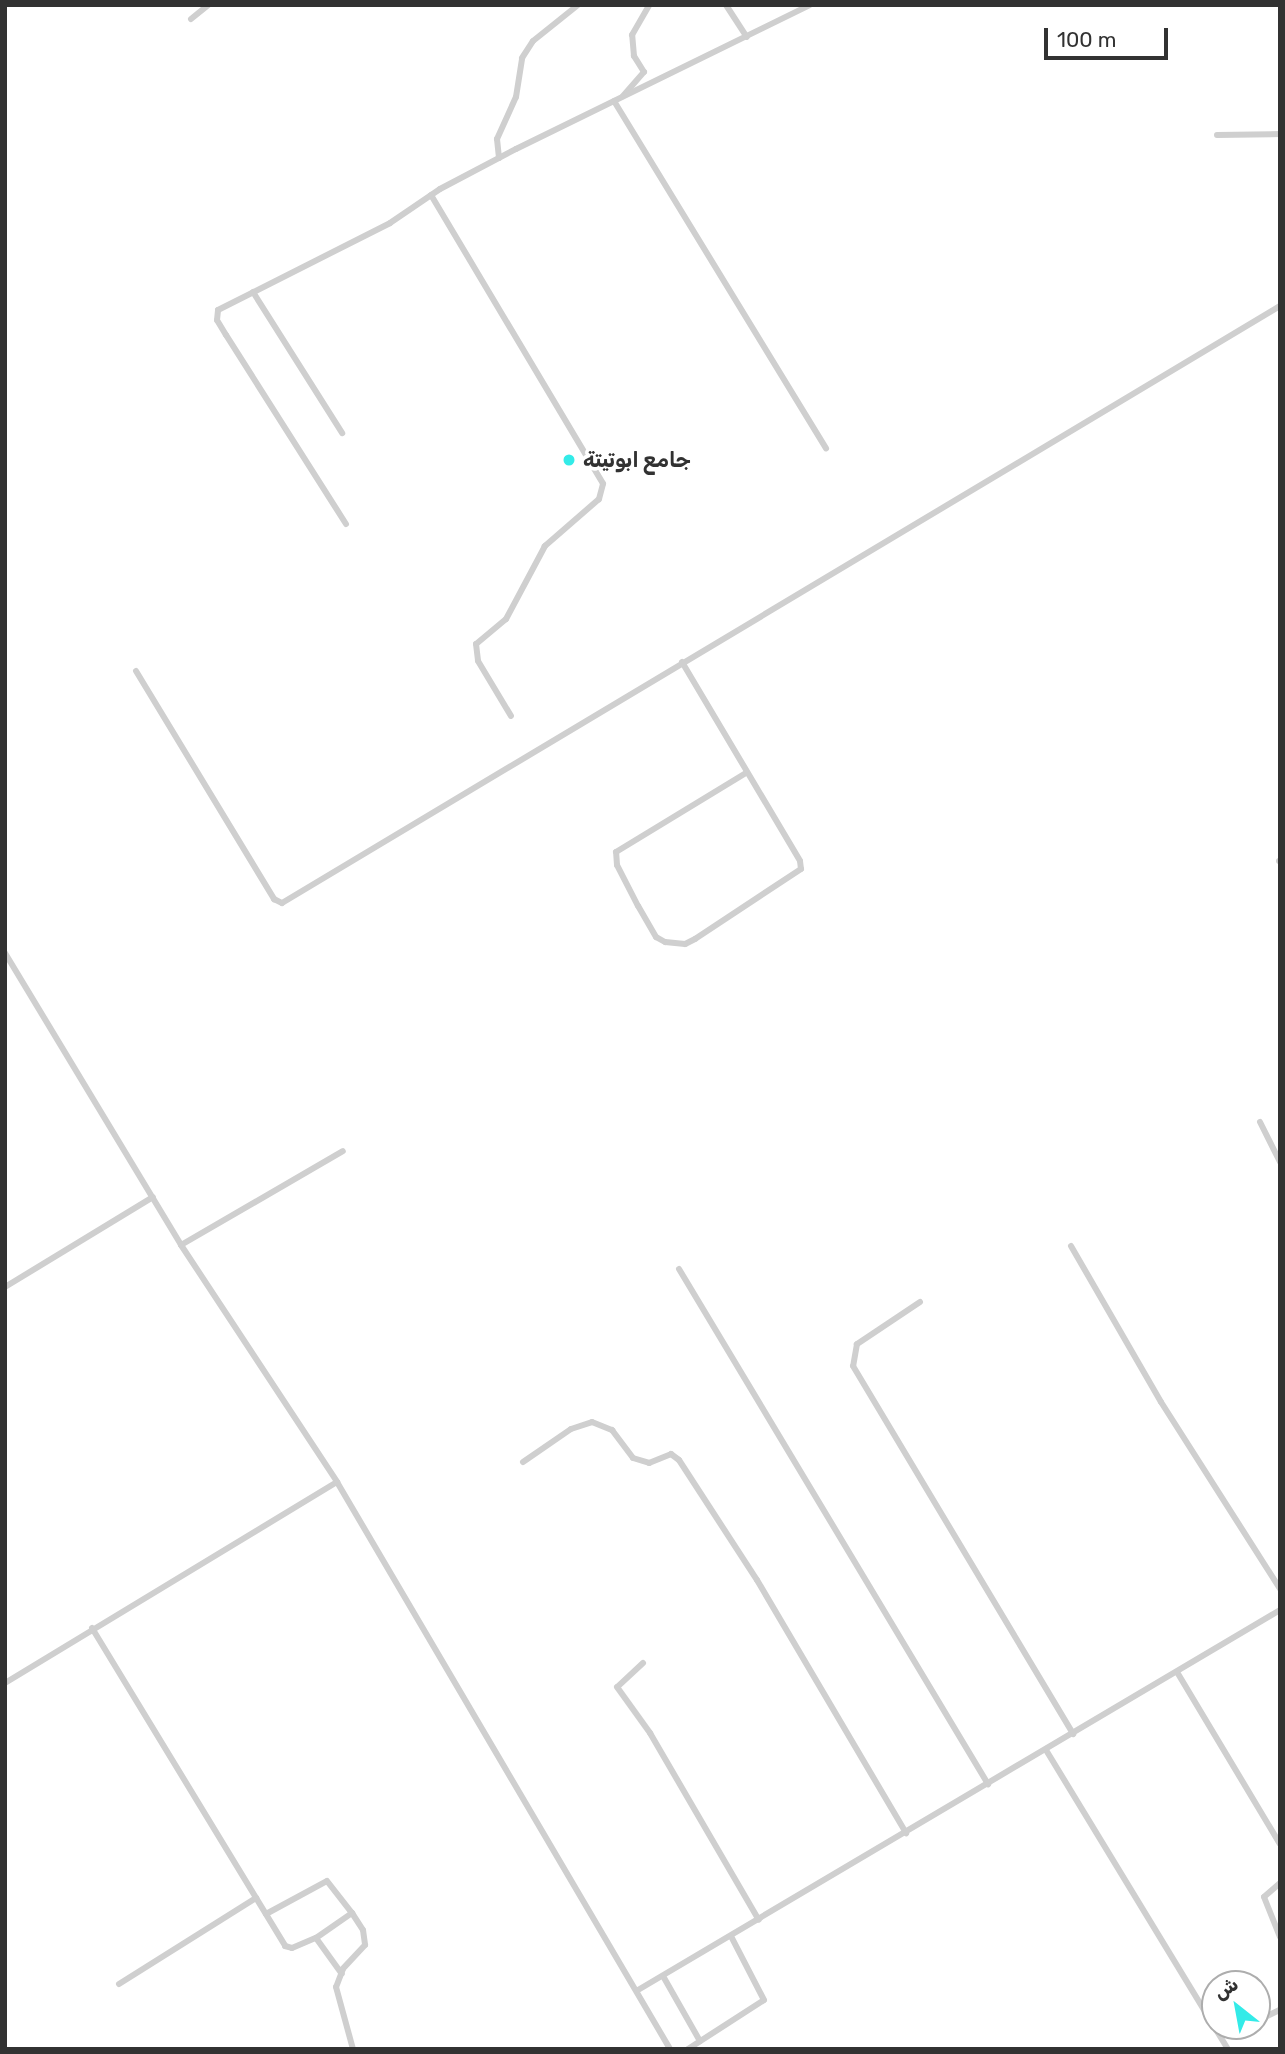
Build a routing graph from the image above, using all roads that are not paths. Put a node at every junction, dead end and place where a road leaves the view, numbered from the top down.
1 (208, 5) edge
2 (578, 5) edge
3 (649, 5) edge
4 (726, 5) edge
5 (810, 5) edge
6 (191, 19) dead end
7 (747, 37) junction
8 (623, 96) junction
9 (614, 102) junction
10 (1280, 134) edge
11 (1217, 135) dead end
12 (499, 158) junction
13 (430, 195) junction
14 (253, 292) junction
15 (1280, 306) edge
16 (342, 433) dead end
17 (826, 448) dead end
18 (346, 524) dead end
19 (682, 662) junction
20 (136, 671) dead end
21 (511, 716) dead end
22 (746, 772) junction
23 (6, 956) edge
24 (1260, 1122) dead end
25 (343, 1151) dead end
26 (1280, 1162) edge
27 (153, 1198) junction
28 (181, 1245) junction
29 (1071, 1246) dead end
30 (678, 1269) dead end
31 (5, 1287) edge
32 (920, 1302) dead end
33 (523, 1462) dead end
34 (337, 1482) junction
35 (1280, 1589) edge
36 (1280, 1610) edge
37 (92, 1628) junction
38 (643, 1664) dead end
39 (1177, 1672) junction
40 (5, 1683) edge
41 (1073, 1734) junction
42 (1046, 1750) junction
43 (988, 1784) junction
44 (906, 1833) junction
45 (1280, 1844) edge
46 (1280, 1883) edge
47 (256, 1898) junction
48 (352, 1913) junction
49 (266, 1914) junction
50 (759, 1920) junction
51 (731, 1936) junction
52 (1280, 1937) edge
53 (316, 1938) junction
54 (342, 1974) junction
55 (663, 1976) junction
56 (119, 1984) dead end
57 (638, 1990) junction
58 (1201, 2005) edge
59 (700, 2041) junction
60 (353, 2049) edge
61 (670, 2049) edge
62 (688, 2049) edge

1 - 6 street
2 - 12 street
3 - 8 street
4 - 7 street
5 - 7 street
7 - 8 street
8 - 9 street
9 - 12 street
9 - 17 street
10 - 11 street
12 - 13 street
13 - 14 street
13 - 21 street
14 - 16 street
14 - 18 street
15 - 19 street
19 - 20 street
19 - 22 street
22 - 22 street
23 - 27 street
24 - 26 street
25 - 28 street
27 - 28 street
27 - 31 street
28 - 34 street
29 - 35 street
30 - 43 street
32 - 41 street
33 - 44 street
34 - 37 street
34 - 57 street
36 - 39 street
37 - 40 street
37 - 47 street
38 - 50 street
39 - 41 street
39 - 45 street
41 - 42 street
42 - 43 street
42 - 58 street
43 - 44 street
44 - 50 street
46 - 52 street
47 - 49 street
47 - 56 street
48 - 49 street
48 - 53 street
48 - 54 street
49 - 53 street
50 - 51 street
51 - 55 street
51 - 59 street
53 - 54 street
54 - 60 street
55 - 57 street
55 - 59 street
57 - 61 street
59 - 62 street

